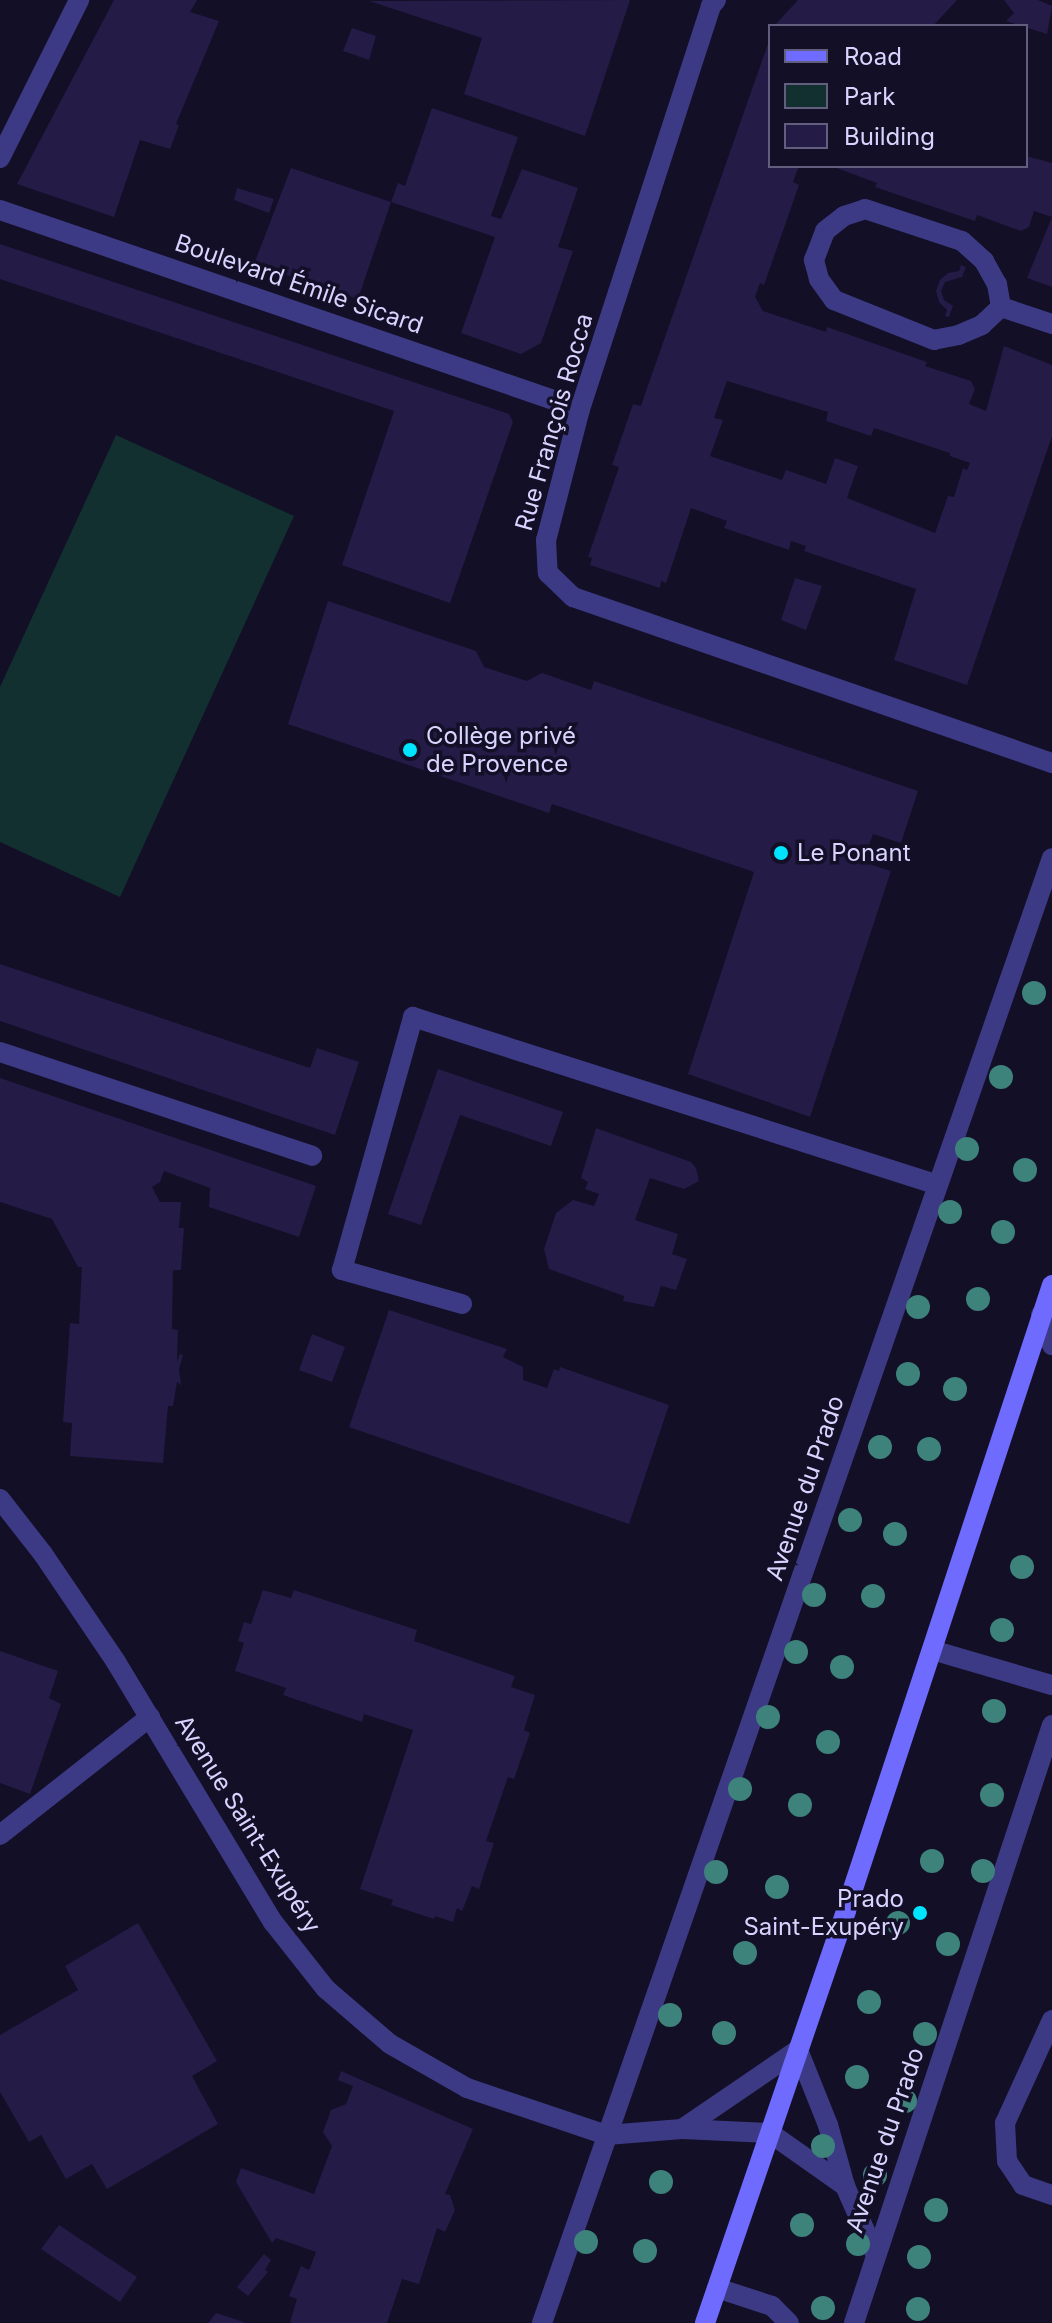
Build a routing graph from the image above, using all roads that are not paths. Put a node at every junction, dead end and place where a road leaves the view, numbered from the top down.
1 (79, 0) edge
2 (716, 0) edge
3 (0, 158) edge
4 (0, 210) edge
5 (1001, 307) junction
6 (1052, 324) edge
7 (580, 409) junction
8 (1052, 763) edge
9 (1052, 858) edge
10 (0, 1052) edge
11 (312, 1156) dead end
12 (938, 1185) junction
13 (1052, 1285) edge
14 (462, 1304) dead end
15 (1041, 1315) junction
16 (1052, 1345) edge
17 (0, 1499) edge
18 (932, 1650) junction
19 (1052, 1685) edge
20 (150, 1717) junction
21 (1052, 1725) edge
22 (0, 1835) edge
23 (1052, 2020) edge
24 (798, 2050) junction
25 (682, 2129) junction
26 (770, 2133) junction
27 (607, 2135) junction
28 (845, 2186) junction
29 (1052, 2195) edge
30 (875, 2253) junction
31 (717, 2288) junction
32 (542, 2323) edge
33 (705, 2323) edge
34 (789, 2323) edge
35 (854, 2323) edge

1 - 3 street
2 - 7 street, Rue François Rocca
4 - 7 street, Boulevard Émile Sicard
5 - 5 street
5 - 6 street
7 - 8 street, Rue François Rocca
9 - 12 street, Avenue du Prado
10 - 11 street
12 - 14 street
12 - 27 street, Avenue du Prado
13 - 15 main road
15 - 16 street
15 - 18 main road
17 - 20 street, Avenue Saint-Exupéry
18 - 19 street
18 - 24 main road
20 - 22 street
20 - 27 street, Avenue Saint-Exupéry
21 - 30 street, Avenue du Prado
23 - 29 street
24 - 25 street
24 - 26 main road
24 - 28 street, Avenue du Prado
25 - 26 street
25 - 27 street
26 - 28 street, Avenue du Prado
26 - 31 main road
27 - 32 street, Avenue du Prado
28 - 30 street, Avenue du Prado
30 - 35 street, Avenue du Prado
31 - 33 main road
31 - 34 street

